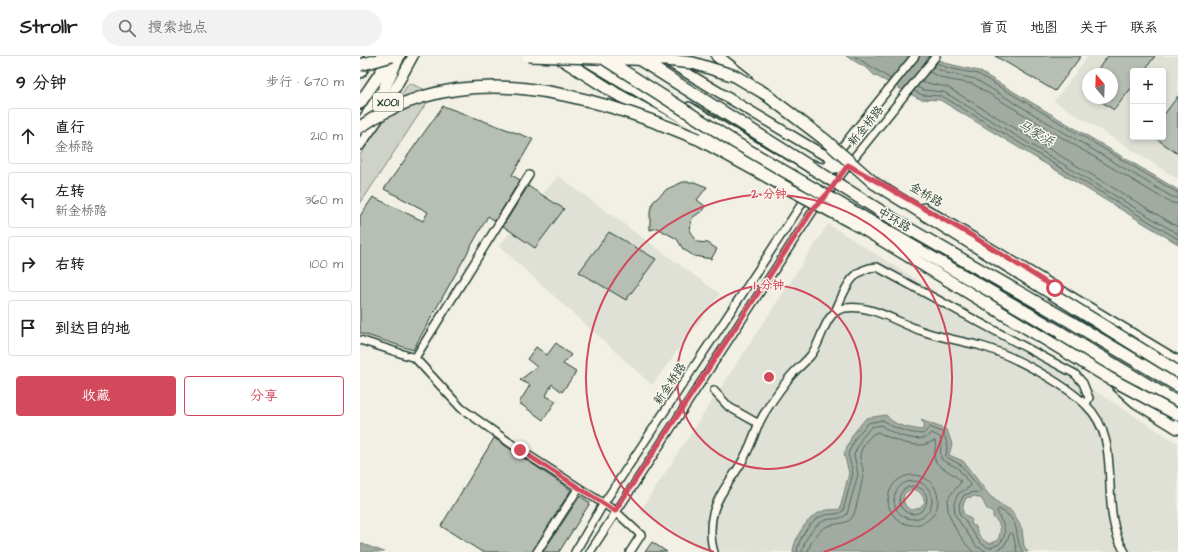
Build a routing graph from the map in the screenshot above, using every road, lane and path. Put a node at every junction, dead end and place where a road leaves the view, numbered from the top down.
1 (371, 56) edge
2 (392, 56) edge
3 (400, 56) edge
4 (413, 56) edge
5 (528, 56) edge
6 (556, 56) edge
7 (579, 56) edge
8 (600, 56) edge
9 (604, 56) edge
10 (634, 56) edge
11 (659, 56) edge
12 (716, 56) edge
13 (915, 56) edge
14 (936, 56) edge
15 (360, 65) edge
16 (360, 72) edge
17 (563, 84) dead end
18 (407, 89) dead end
19 (769, 96) junction
20 (360, 103) edge
21 (707, 118) junction
22 (360, 126) edge
23 (698, 139) junction
24 (360, 145) edge
25 (752, 153) junction
26 (833, 158) junction
27 (848, 165) junction
28 (826, 168) junction
29 (529, 175) dead end
30 (816, 183) junction
31 (828, 193) junction
32 (808, 194) junction
33 (862, 228) junction
34 (835, 312) junction
35 (360, 340) edge
36 (415, 358) junction
37 (1178, 361) edge
38 (1178, 372) edge
39 (1109, 378) junction
40 (1178, 386) edge
41 (714, 391) dead end
42 (1178, 403) edge
43 (1086, 404) junction
44 (1178, 416) edge
45 (759, 424) junction
46 (1178, 428) edge
47 (578, 489) junction
48 (604, 503) junction
49 (615, 511) junction
50 (537, 552) edge
51 (574, 552) edge
52 (590, 552) edge
53 (630, 552) edge
54 (714, 552) edge
55 (1125, 552) edge

1 - 16 highway
2 - 15 highway, bridge
2 - 20 highway, X001
3 - 22 highway
4 - 24 main road, X001
5 - 19 highway, bridge
6 - 23 highway, bridge
7 - 32 main road
8 - 25 highway, 中环路, bridge
9 - 21 main road
10 - 40 highway, 中环路, bridge
11 - 26 main road, 金桥路
12 - 19 highway, bridge
13 - 26 street, 新金桥路
14 - 27 street, 新金桥路
17 - 23 highway, bridge
18 - 22 highway, bridge
19 - 38 highway, bridge
21 - 28 main road
21 - 30 main road
23 - 33 highway, bridge
25 - 33 highway, bridge
25 - 42 highway, 中环路, bridge
26 - 27 main road, 金桥路
26 - 28 street, 新金桥路
27 - 28 main road
27 - 31 street, 新金桥路
27 - 37 main road, 金桥路
28 - 30 street, 新金桥路
29 - 36 street
30 - 31 main road
30 - 32 street, 新金桥路
31 - 32 main road
31 - 44 main road
31 - 49 street, 新金桥路
32 - 48 street, 新金桥路
33 - 39 highway, bridge
34 - 43 street
34 - 43 street
34 - 45 street
35 - 36 street
36 - 47 street
39 - 44 highway, bridge
39 - 46 highway, bridge
41 - 45 street
43 - 55 street
45 - 54 street
47 - 48 street
47 - 50 street
48 - 49 street
48 - 51 street, 新金桥路
49 - 52 street, 新金桥路
49 - 53 street

